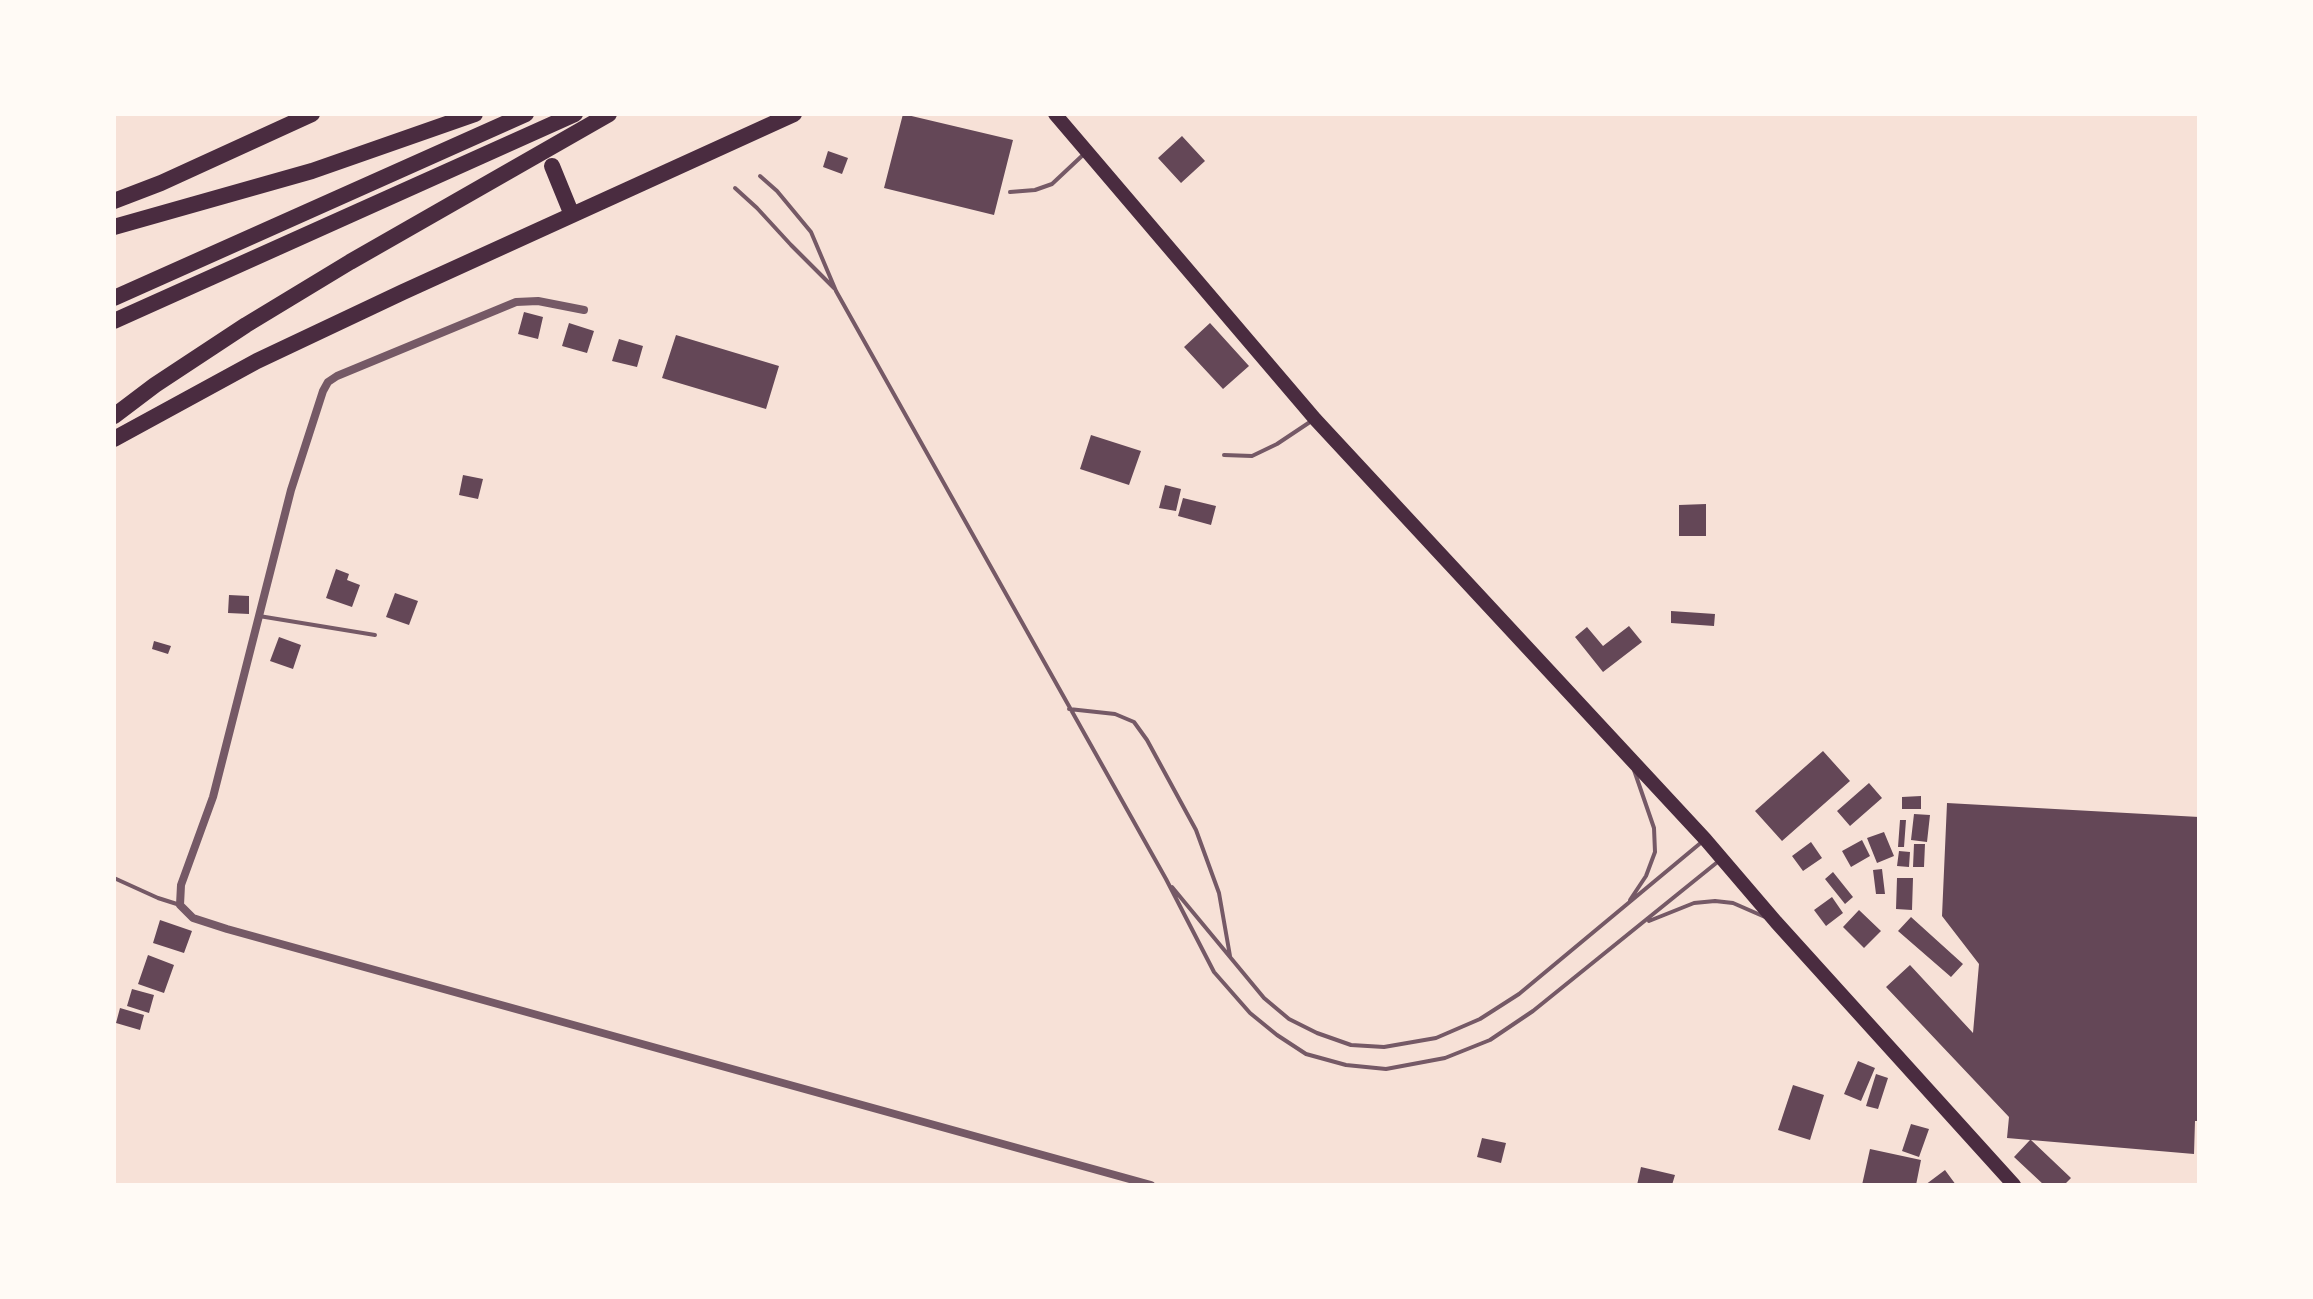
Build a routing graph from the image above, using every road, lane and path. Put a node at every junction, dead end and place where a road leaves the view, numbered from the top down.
1 (312, 114) edge
2 (475, 114) edge
3 (526, 114) edge
4 (575, 114) edge
5 (609, 114) edge
6 (794, 114) edge
7 (1055, 114) edge
8 (1086, 152) junction
9 (552, 166) dead end
10 (760, 176) dead end
11 (735, 188) dead end
12 (1010, 192) dead end
13 (114, 201) edge
14 (572, 215) junction
15 (114, 227) edge
16 (836, 291) junction
17 (114, 298) edge
18 (584, 310) dead end
19 (114, 321) edge
20 (114, 416) edge
21 (1315, 419) junction
22 (114, 439) edge
23 (1224, 455) dead end
24 (259, 616) junction
25 (375, 635) dead end
26 (1069, 709) junction
27 (1631, 761) junction
28 (1705, 839) junction
29 (1722, 858) junction
30 (114, 878) edge
31 (1166, 879) junction
32 (180, 905) junction
33 (1627, 905) junction
34 (1776, 922) junction
35 (1643, 924) junction
36 (1230, 958) junction
37 (1132, 1182) edge
38 (1151, 1185) edge
39 (2014, 1185) edge

1 - 13 highway
2 - 15 highway
3 - 17 highway
4 - 19 highway
5 - 20 highway
6 - 14 highway
7 - 8 highway
8 - 12 lane
8 - 21 highway
9 - 14 highway
10 - 16 lane
11 - 16 lane
14 - 22 highway
16 - 26 lane
18 - 24 street
21 - 23 lane
21 - 27 highway
24 - 25 lane
24 - 32 street
26 - 31 lane
26 - 36 lane
27 - 28 highway
27 - 33 lane
28 - 29 highway
28 - 33 lane
29 - 34 highway
29 - 35 lane
30 - 32 lane
31 - 35 lane
31 - 36 lane
32 - 37 street
33 - 36 lane
34 - 35 lane
34 - 39 highway
37 - 38 street

